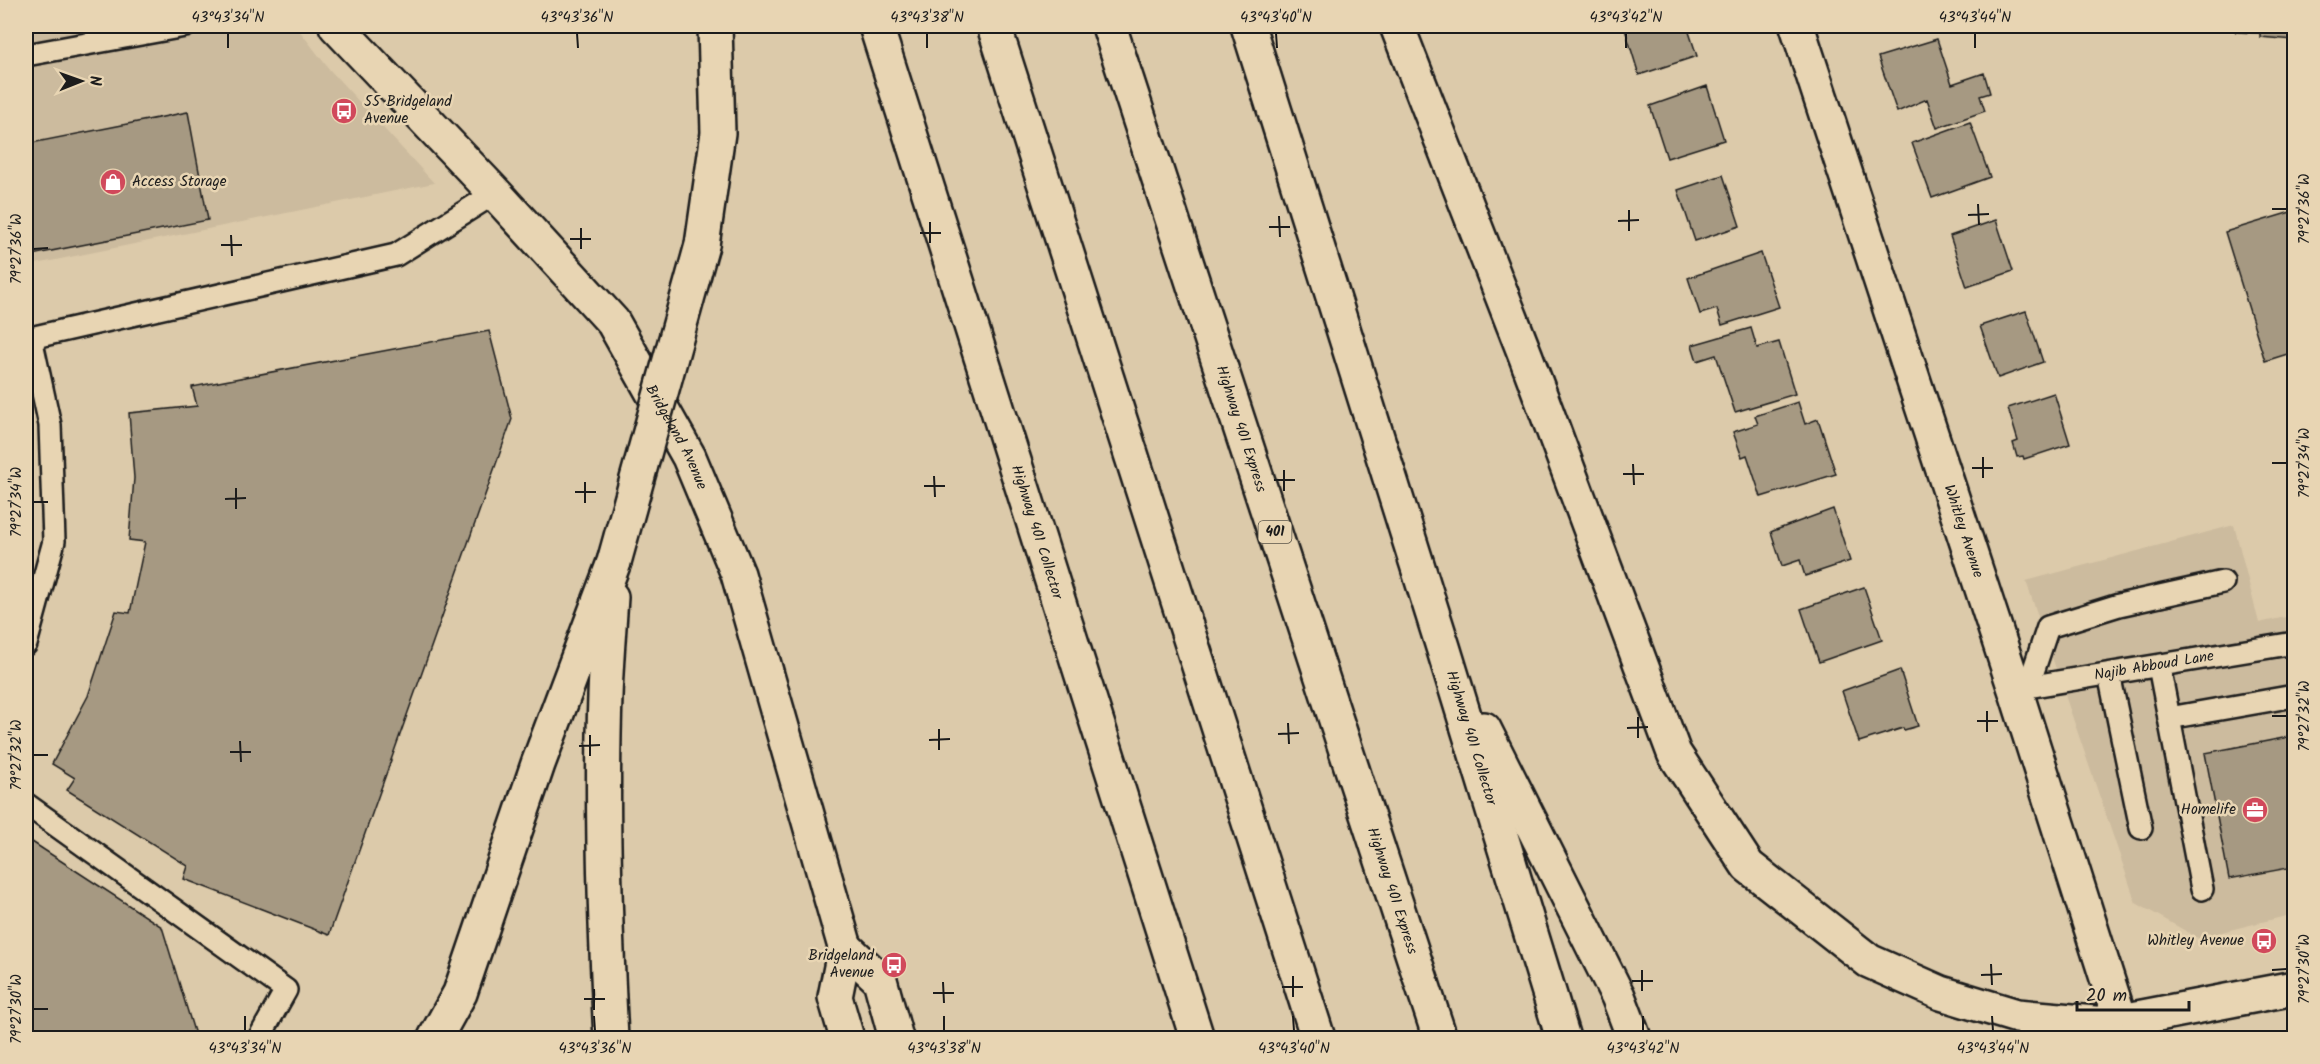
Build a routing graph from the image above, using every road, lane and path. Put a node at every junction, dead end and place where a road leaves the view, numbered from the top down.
1 (185, 26) edge
2 (336, 26) edge
3 (715, 26) edge
4 (876, 26) edge
5 (994, 26) edge
6 (1109, 26) edge
7 (1248, 26) edge
8 (1396, 26) edge
9 (1797, 26) edge
10 (26, 56) edge
11 (495, 194) junction
12 (28, 338) edge
13 (614, 562) junction
14 (2223, 582) dead end
15 (2295, 643) edge
16 (26, 644) edge
17 (1443, 647) junction
18 (2159, 666) junction
19 (2109, 674) junction
20 (2021, 688) junction
21 (2295, 696) edge
22 (2169, 718) junction
23 (26, 804) edge
24 (2141, 828) dead end
25 (2202, 889) dead end
26 (845, 947) junction
27 (2295, 988) edge
28 (1559, 1025) edge
29 (2117, 1028) edge
30 (259, 1038) edge
31 (435, 1038) edge
32 (610, 1038) edge
33 (847, 1038) edge
34 (897, 1038) edge
35 (1197, 1038) edge
36 (1318, 1038) edge
37 (1440, 1038) edge
38 (1634, 1038) edge
39 (2033, 1038) edge

1 - 10 lane
2 - 11 main road, Bridgeland Avenue
3 - 13 main road, bridge
4 - 35 main road, Highway 401 Collector
5 - 36 main road
6 - 37 main road, Highway 401 Express / 401
7 - 17 main road, Highway 401 Collector
8 - 29 main road
9 - 20 main road, Whitley Avenue
11 - 12 lane
11 - 26 main road, Bridgeland Avenue
12 - 16 lane
13 - 31 main road
13 - 32 main road
14 - 20 lane
15 - 18 lane, Najib Abboud Lane
17 - 28 main road, Highway 401 Collector
17 - 38 main road
18 - 19 lane, Najib Abboud Lane
18 - 22 lane
19 - 20 lane, Najib Abboud Lane
19 - 24 lane
20 - 29 main road, Whitley Avenue
21 - 22 lane
22 - 25 lane
23 - 30 lane
26 - 33 main road, Bridgeland Avenue
26 - 34 main road, Bridgeland Avenue
27 - 29 main road
29 - 39 main road

